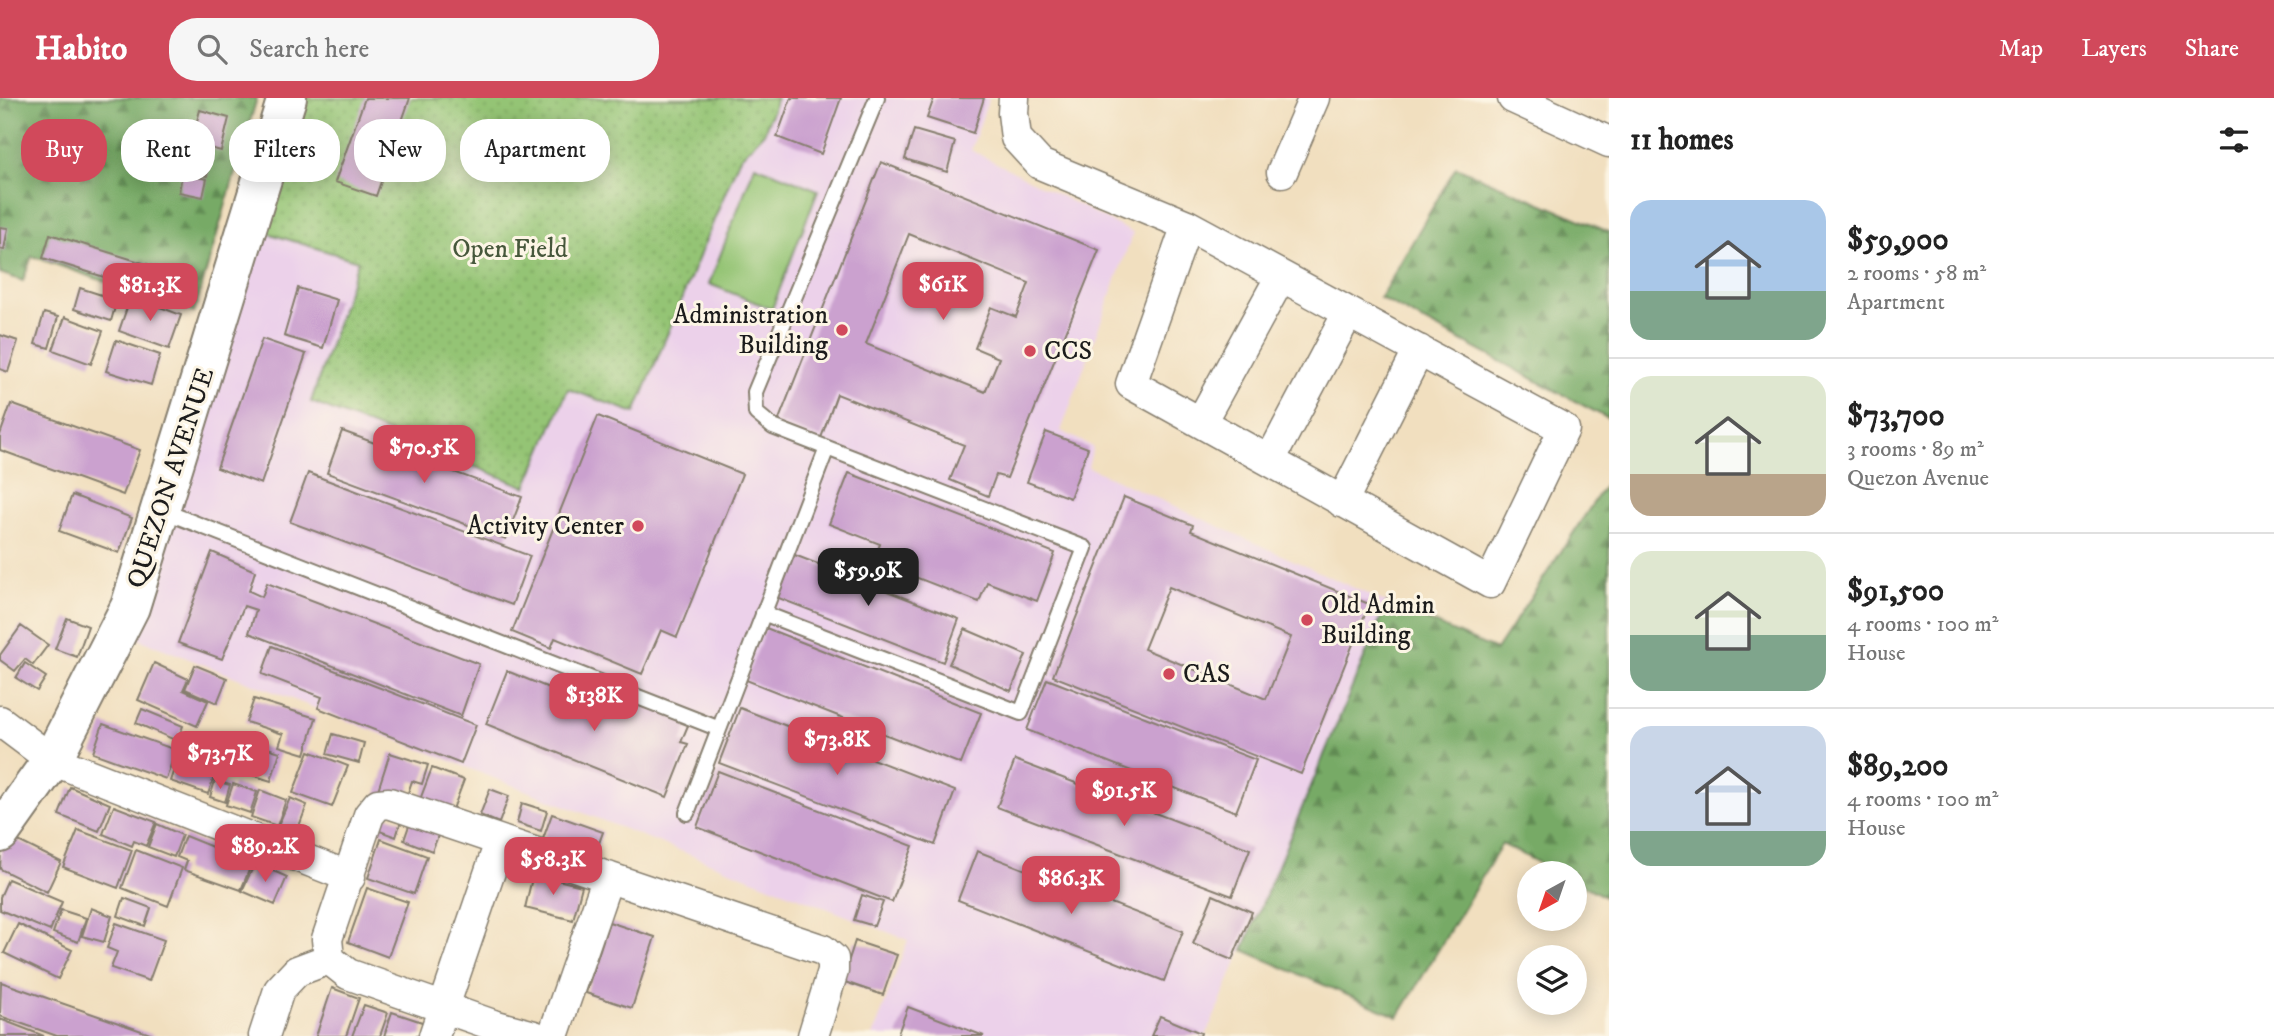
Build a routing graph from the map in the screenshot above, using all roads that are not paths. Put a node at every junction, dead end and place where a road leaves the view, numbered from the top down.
1 (287, 98) edge
2 (877, 98) edge
3 (1014, 98) edge
4 (1314, 98) edge
5 (1513, 98) edge
6 (1609, 142) edge
7 (1282, 172) dead end
8 (1187, 225) junction
9 (1280, 278) junction
10 (1348, 313) junction
11 (1419, 350) junction
12 (1201, 422) junction
13 (827, 448) junction
14 (1270, 460) junction
15 (1342, 502) junction
16 (161, 510) junction
17 (763, 613) junction
18 (0, 721) edge
19 (718, 728) junction
20 (52, 760) junction
21 (687, 813) dead end
22 (0, 833) edge
23 (500, 842) junction
24 (351, 877) junction
25 (608, 877) junction
26 (329, 959) junction
27 (439, 1022) edge
28 (264, 1036) edge
29 (534, 1036) edge
30 (553, 1036) edge
31 (813, 1036) edge

1 - 16 main road, QUEZON AVENUE
2 - 13 lane
3 - 8 street
4 - 7 street
5 - 6 street
8 - 9 street
8 - 12 street
9 - 10 street
9 - 12 street
10 - 11 street
10 - 14 street
11 - 15 street
11 - 15 street
12 - 14 street
13 - 17 lane
13 - 17 lane
14 - 15 street
16 - 19 lane
16 - 20 main road, QUEZON AVENUE
17 - 19 lane
18 - 20 street
19 - 21 lane
20 - 22 main road, QUEZON AVENUE
20 - 24 street
23 - 24 street
23 - 25 street
23 - 27 street
24 - 26 street
25 - 30 street
25 - 31 street
26 - 27 street
26 - 28 street
27 - 29 street

